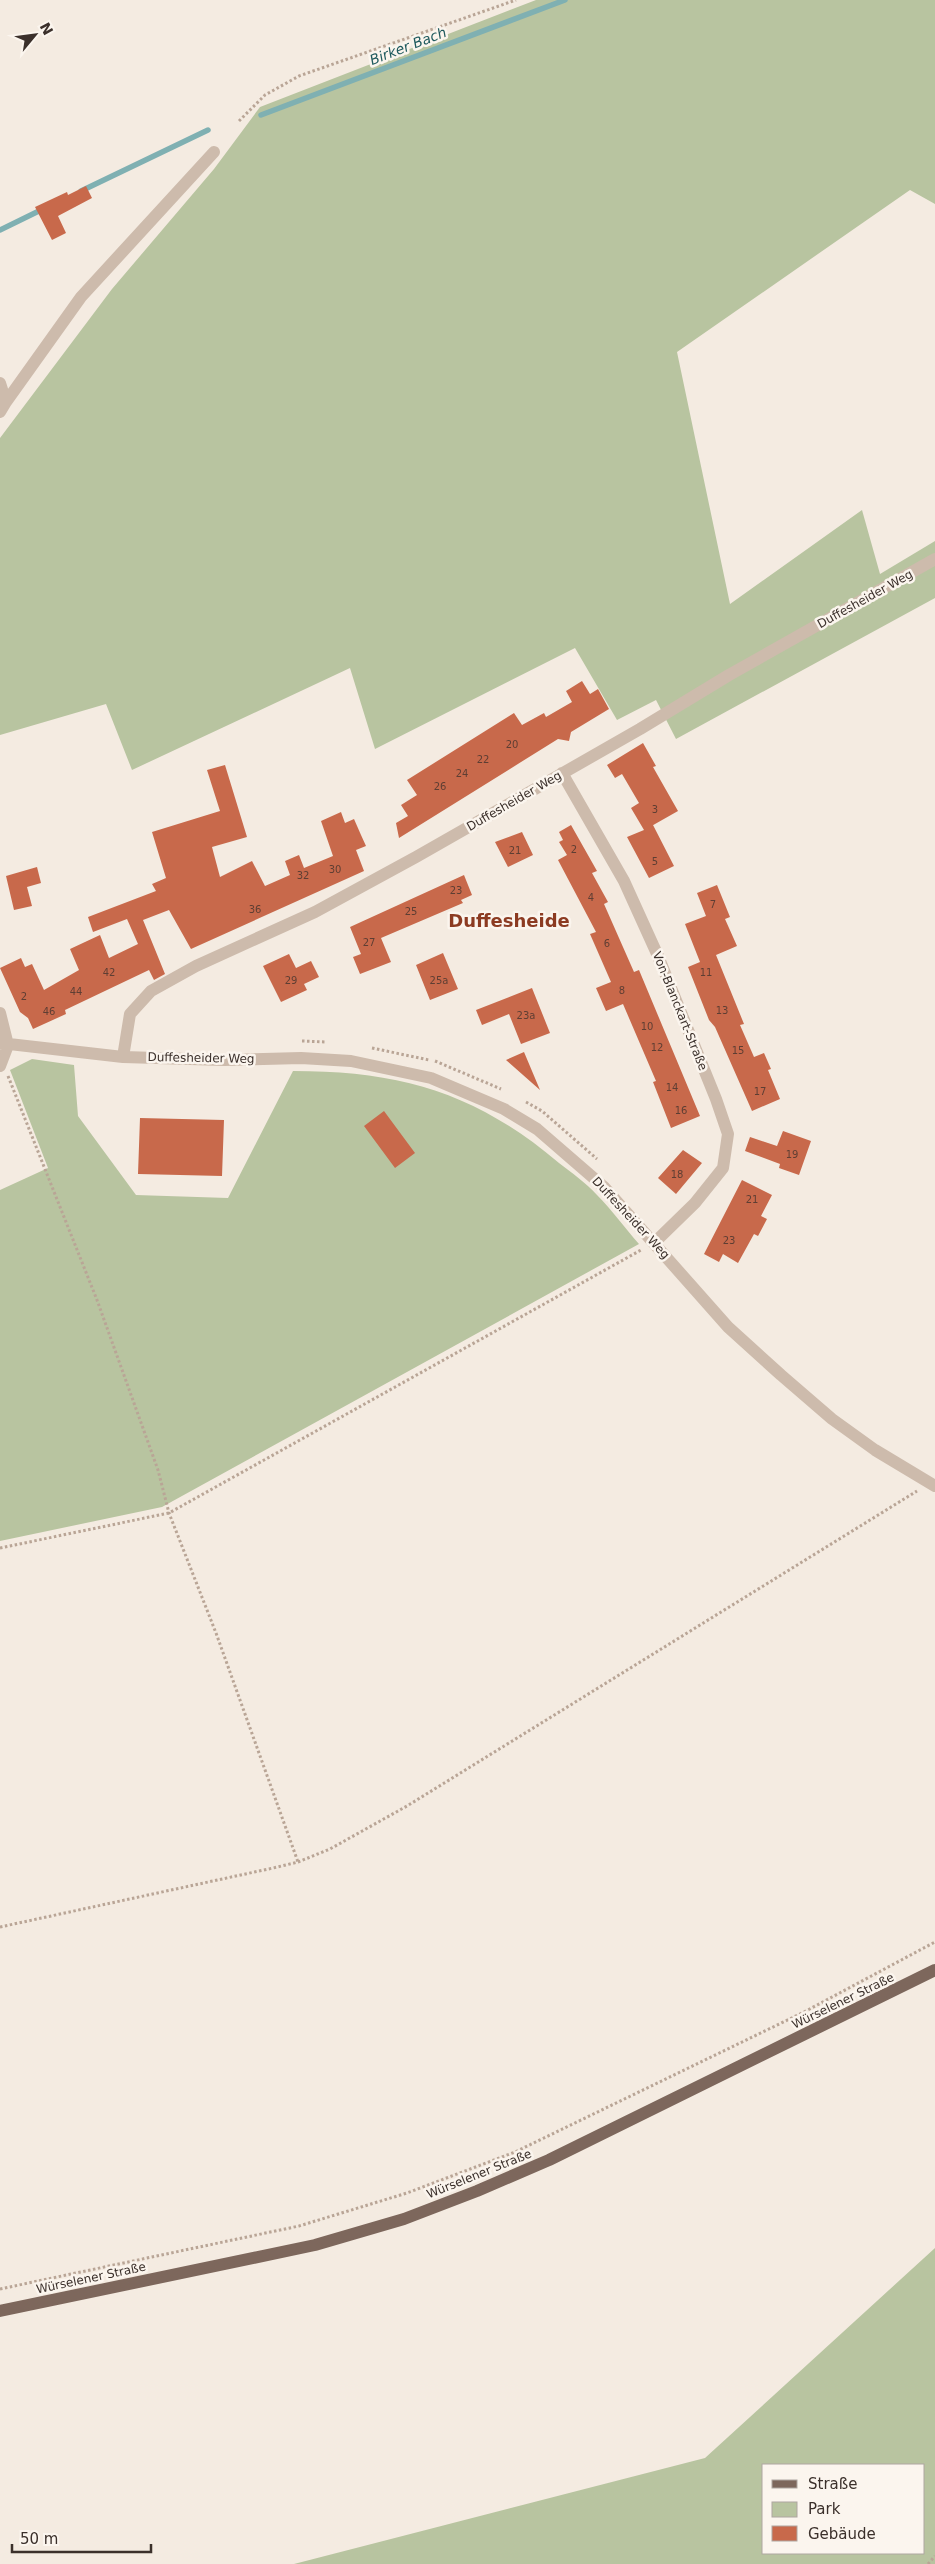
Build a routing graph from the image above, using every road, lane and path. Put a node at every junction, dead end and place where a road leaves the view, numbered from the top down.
1 (516, 0) edge
2 (239, 121) dead end
3 (214, 152) dead end
4 (0, 383) edge
5 (3, 407) edge
6 (935, 559) edge
7 (562, 773) junction
8 (0, 1013) edge
9 (293, 1041) dead end
10 (333, 1043) dead end
11 (4, 1044) edge
12 (362, 1047) dead end
13 (123, 1057) junction
14 (1, 1066) edge
15 (510, 1094) dead end
16 (518, 1098) dead end
17 (602, 1165) dead end
18 (655, 1242) junction
19 (932, 1485) edge
20 (168, 1513) junction
21 (0, 1548) edge
22 (298, 1862) junction
23 (0, 1927) edge
24 (935, 1942) edge
25 (935, 1970) edge
26 (0, 2288) edge
27 (0, 2311) edge
28 (935, 2556) edge
29 (928, 2564) edge

1 - 2 path
3 - 5 street
4 - 5 street
6 - 7 street, Duffesheider Weg
7 - 13 street, Duffesheider Weg
7 - 18 street, Von-Blanckart-Straße
8 - 11 street
9 - 10 path
11 - 13 street, Duffesheider Weg
11 - 14 street
12 - 15 path
13 - 18 street, Duffesheider Weg
14 - 20 path
16 - 17 path
18 - 19 street, Duffesheider Weg
18 - 20 path
19 - 22 path
20 - 21 path
20 - 22 path
22 - 23 path
24 - 26 path
25 - 27 main road, Würselener Straße
28 - 29 path

